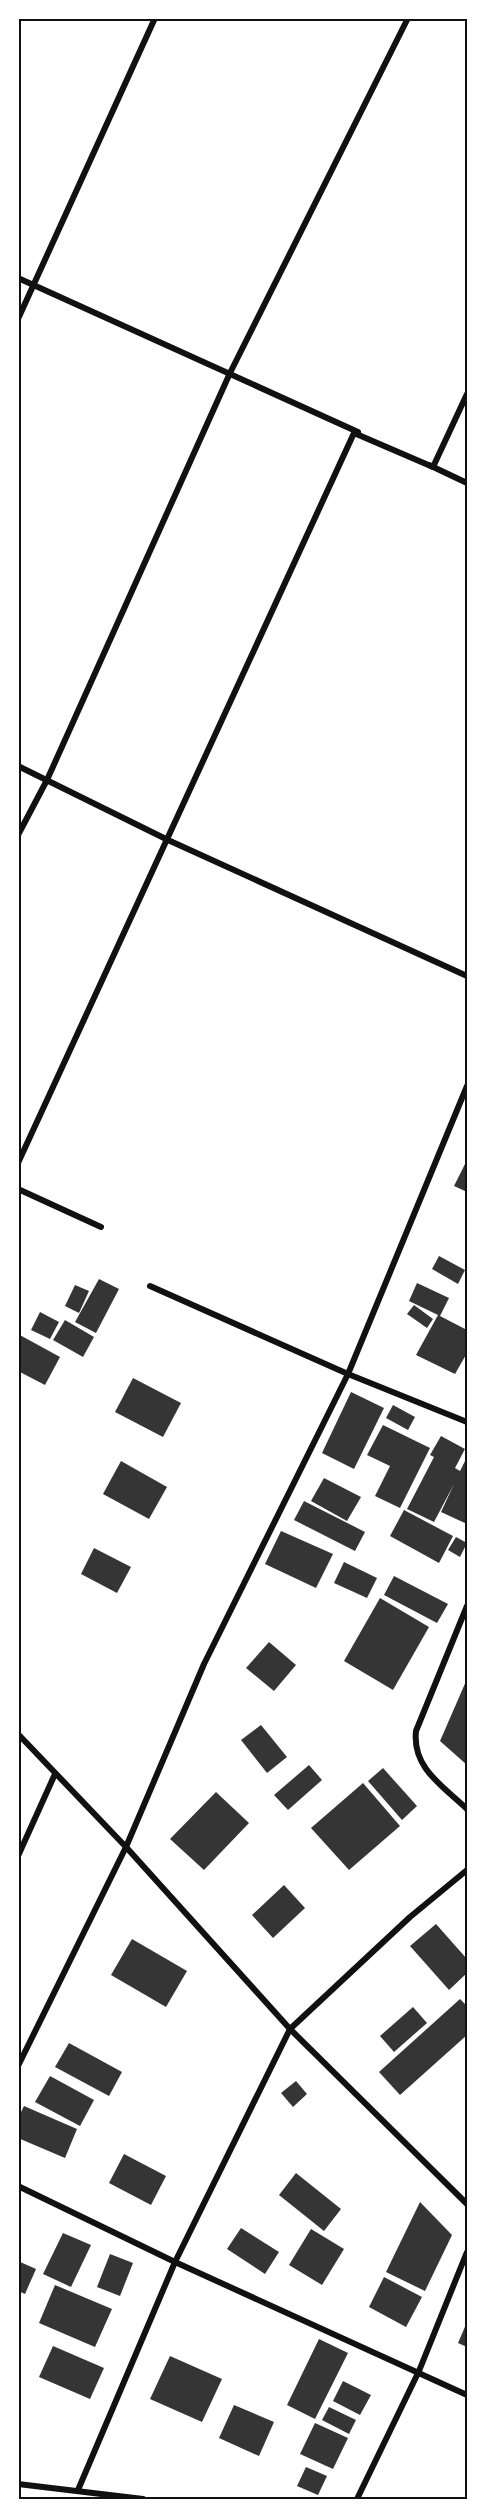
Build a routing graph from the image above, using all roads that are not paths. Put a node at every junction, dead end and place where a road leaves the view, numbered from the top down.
1 (155, 18) edge
2 (408, 18) edge
3 (18, 278) edge
4 (34, 286) junction
5 (18, 318) edge
6 (230, 373) junction
7 (467, 394) edge
8 (433, 467) junction
9 (467, 483) edge
10 (18, 766) edge
11 (47, 780) junction
12 (18, 835) edge
13 (168, 840) junction
14 (467, 976) edge
15 (467, 1086) edge
16 (18, 1164) edge
17 (18, 1189) edge
18 (101, 1227) dead end
19 (150, 1286) dead end
20 (348, 1374) junction
21 (467, 1422) edge
22 (467, 1606) edge
23 (18, 1734) edge
24 (54, 1774) junction
25 (467, 1809) edge
26 (126, 1848) junction
27 (18, 1856) edge
28 (467, 1870) edge
29 (290, 2029) junction
30 (18, 2067) edge
31 (18, 2186) edge
32 (467, 2204) edge
33 (467, 2252) edge
34 (176, 2262) junction
35 (419, 2371) junction
36 (467, 2395) edge
37 (18, 2484) edge
38 (78, 2490) junction
39 (143, 2499) edge
40 (357, 2499) edge

1 - 4 street
2 - 6 street
3 - 4 street
4 - 5 street
4 - 6 street
6 - 8 street
6 - 11 street
7 - 8 street
8 - 9 street
8 - 13 street
10 - 11 street
11 - 12 street
11 - 13 street
13 - 14 street
13 - 16 street
15 - 20 street
17 - 18 street
19 - 20 street
20 - 21 street
20 - 26 street
22 - 25 street
23 - 24 street
24 - 26 street
24 - 27 street
26 - 29 street
26 - 30 street
28 - 29 street
29 - 32 street
29 - 34 street
31 - 34 street
33 - 35 street
34 - 35 street
34 - 38 street
35 - 36 street
35 - 40 street
37 - 38 street
38 - 39 street

